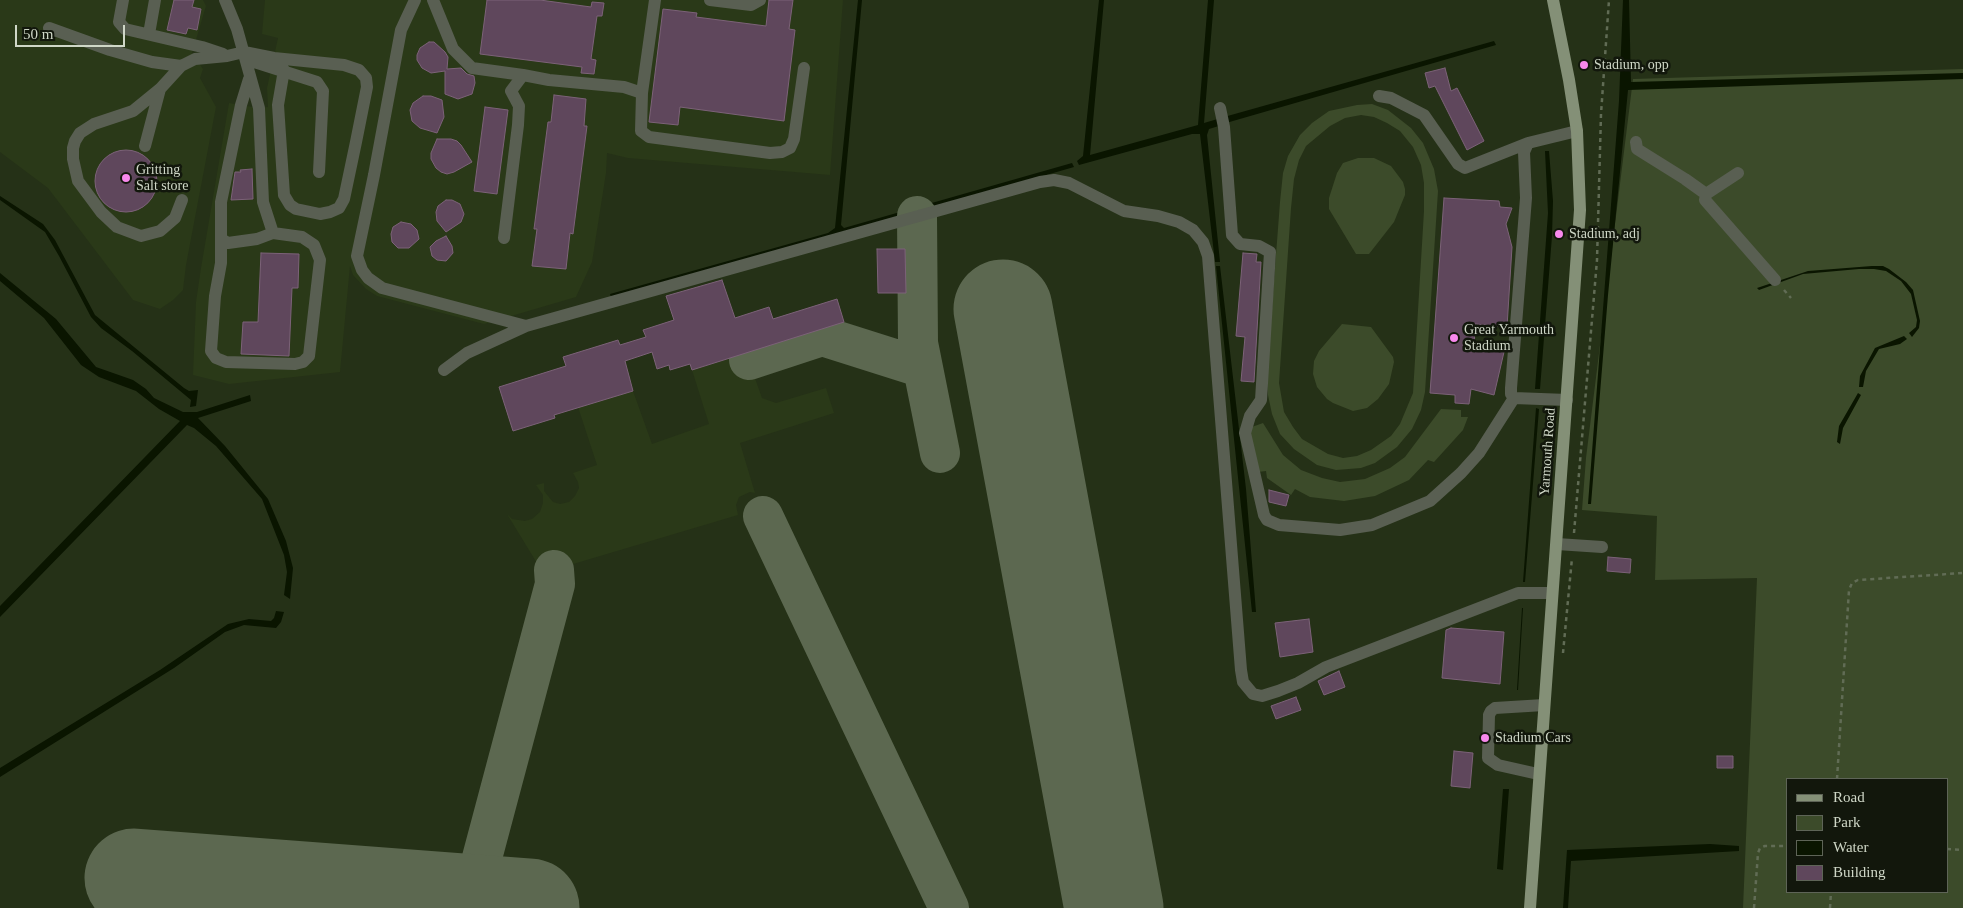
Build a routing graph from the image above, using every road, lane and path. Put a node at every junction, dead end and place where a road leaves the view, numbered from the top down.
1 (123, 0) edge
2 (155, 0) edge
3 (225, 0) edge
4 (416, 0) edge
5 (434, 0) edge
6 (655, 0) edge
7 (710, 0) edge
8 (760, 0) edge
9 (1553, 0) edge
10 (1610, 0) edge
11 (49, 28) dead end
12 (149, 34) junction
13 (227, 56) junction
14 (245, 56) junction
15 (181, 66) junction
16 (804, 68) dead end
17 (284, 70) junction
18 (523, 75) junction
19 (250, 78) junction
20 (160, 89) junction
21 (642, 93) junction
22 (1379, 96) dead end
23 (1220, 108) dead end
24 (1577, 131) junction
25 (1636, 142) dead end
26 (1528, 143) junction
27 (145, 146) dead end
28 (318, 172) dead end
29 (1738, 172) dead end
30 (1706, 194) junction
31 (182, 200) dead end
32 (273, 233) junction
33 (504, 238) dead end
34 (221, 239) junction
35 (1775, 280) dead end
36 (526, 326) junction
37 (444, 370) dead end
38 (1514, 398) junction
39 (1566, 400) junction
40 (1556, 544) junction
41 (1573, 545) junction
42 (1602, 547) dead end
43 (1963, 572) edge
44 (1552, 593) junction
45 (1563, 653) dead end
46 (1544, 705) junction
47 (1538, 774) junction
48 (1837, 778) edge
49 (1786, 846) edge
50 (1948, 848) edge
51 (1963, 850) edge
52 (1831, 893) edge
53 (1530, 908) edge
54 (1754, 908) edge
55 (1830, 908) edge

1 - 12 street
2 - 12 street
3 - 14 street
4 - 36 street
5 - 18 street
6 - 21 street
7 - 8 street
9 - 24 main road, Yarmouth Road
10 - 41 path
11 - 15 street
12 - 13 street
13 - 14 street
13 - 15 street
14 - 17 street
14 - 17 street
14 - 19 street
15 - 20 street
16 - 21 street
17 - 28 street
18 - 21 street
18 - 33 street
19 - 32 street
19 - 34 street
20 - 27 street
20 - 31 street
22 - 26 street
23 - 38 street
24 - 26 street
24 - 39 main road, Yarmouth Road
25 - 30 street
26 - 38 street
29 - 30 street
30 - 35 street
32 - 34 street
32 - 34 street
36 - 37 street
36 - 44 street
38 - 39 street
39 - 40 main road, Yarmouth Road
40 - 41 street
40 - 44 main road, Yarmouth Road
41 - 42 street
41 - 45 path
43 - 48 path
44 - 46 main road, Yarmouth Road
46 - 47 main road, Yarmouth Road
46 - 47 street
47 - 53 main road, Yarmouth Road
49 - 54 path
50 - 51 path
52 - 55 path

